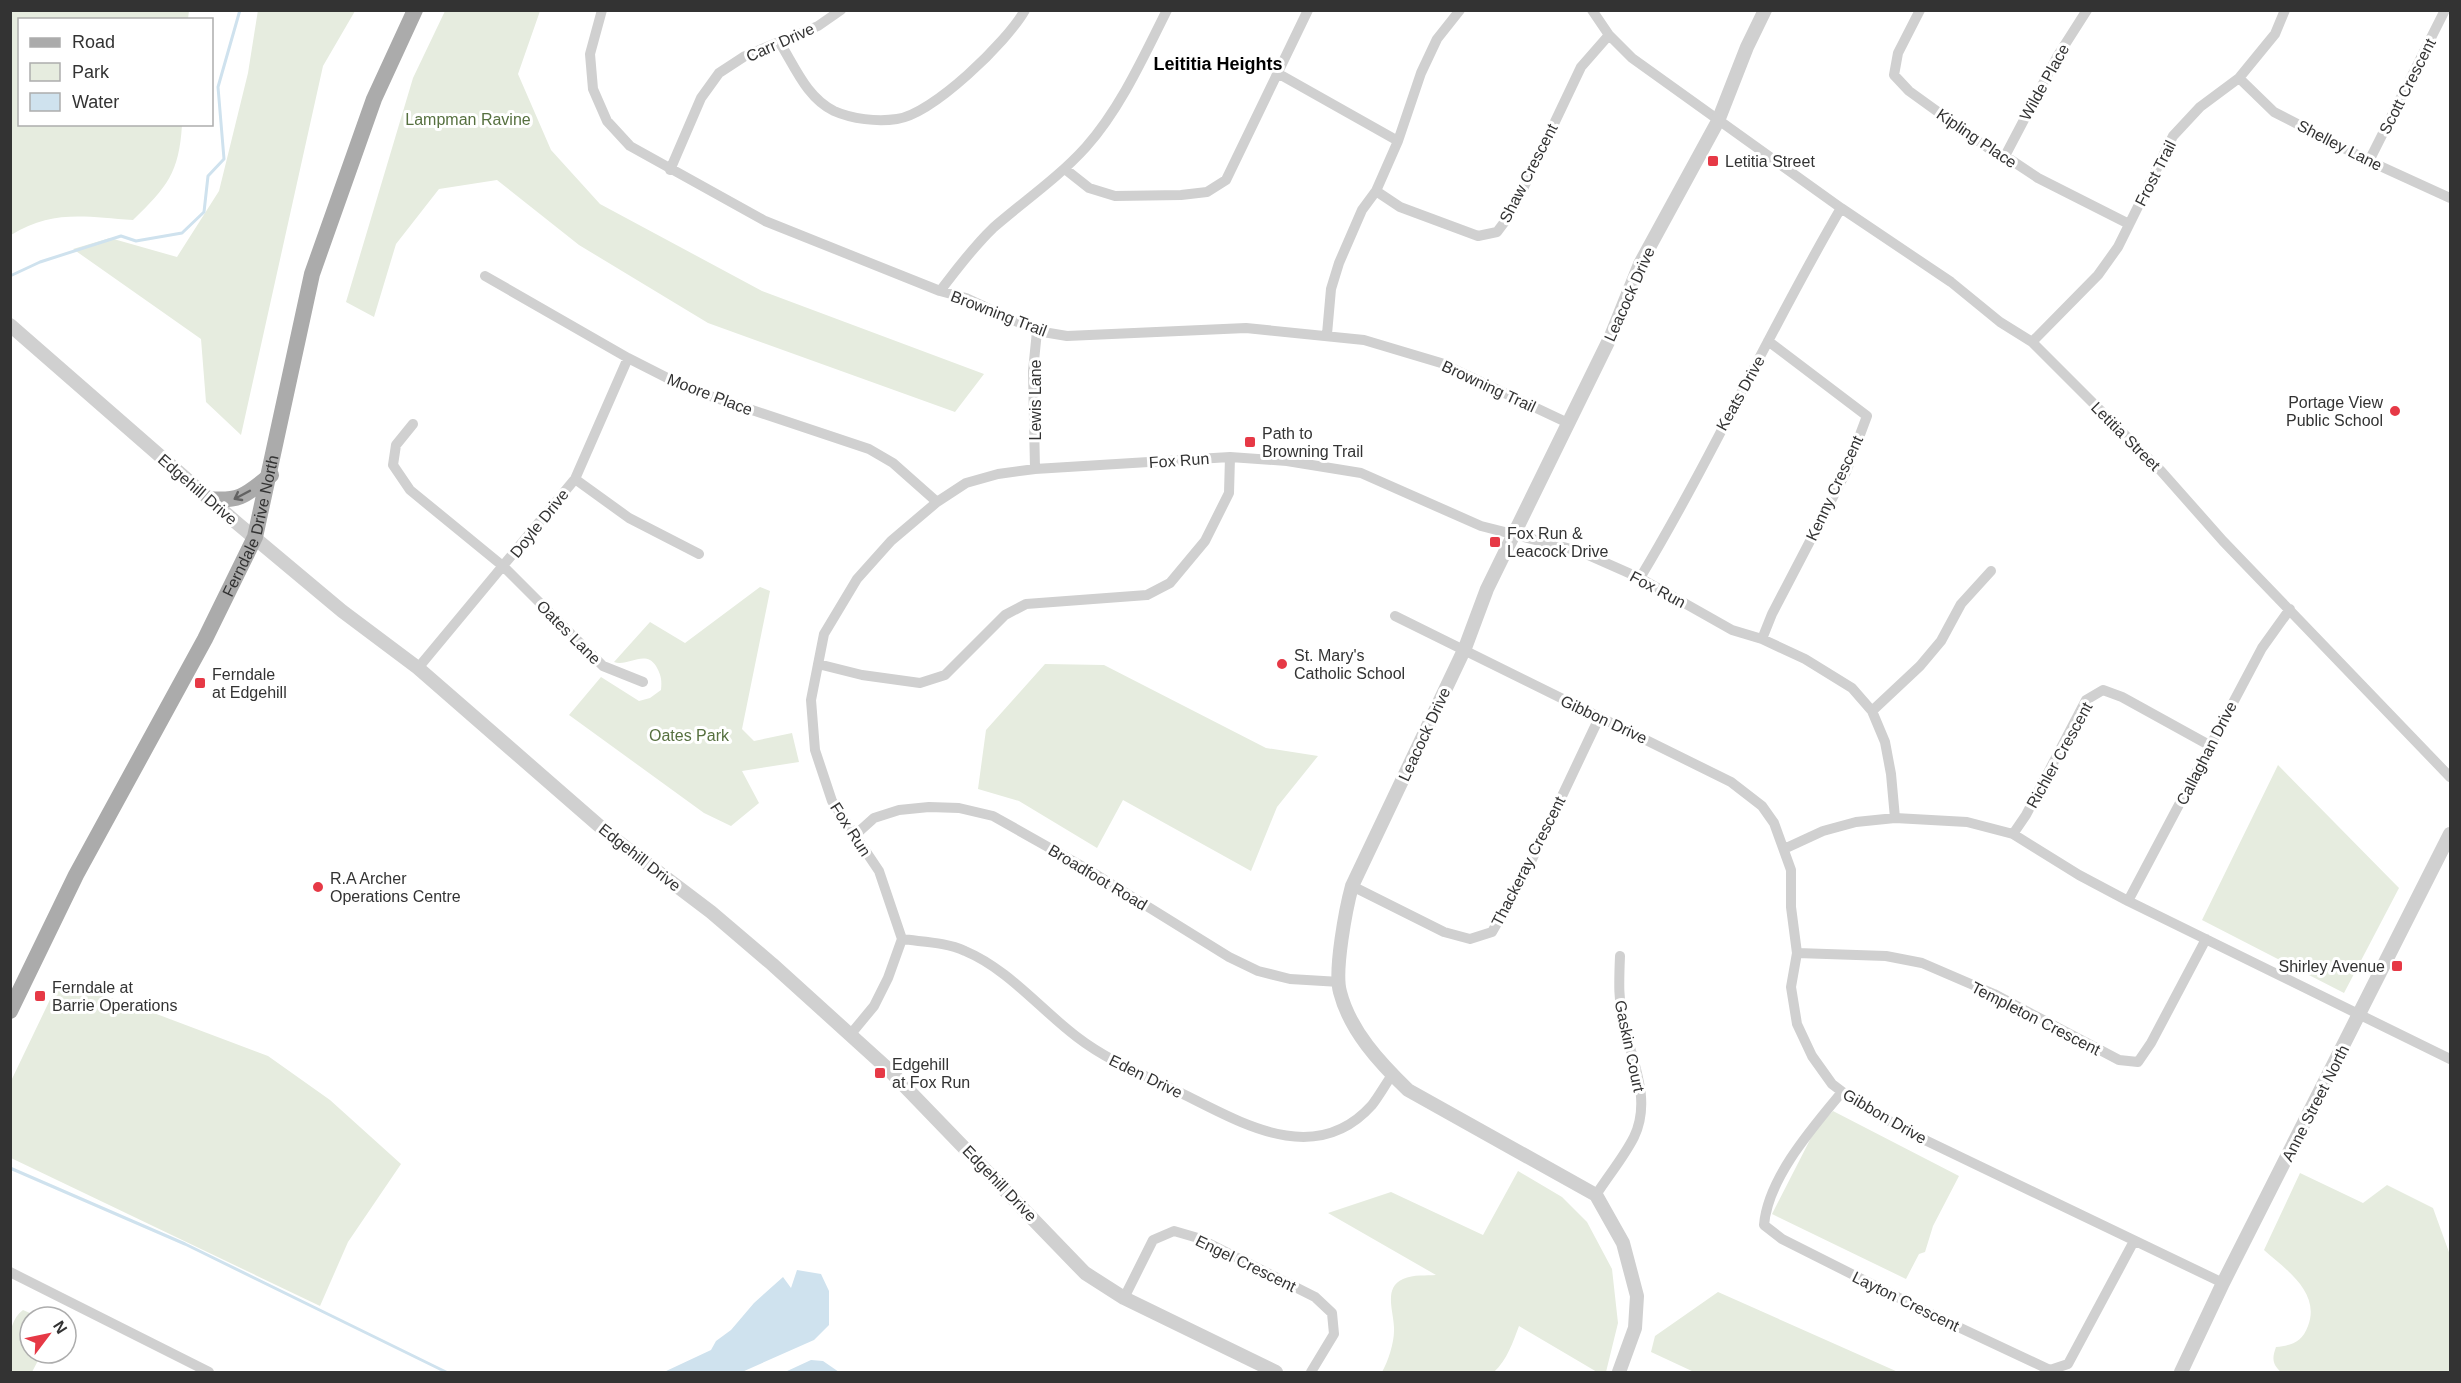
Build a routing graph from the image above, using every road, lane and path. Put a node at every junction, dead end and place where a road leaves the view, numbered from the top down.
1 (415, 10) edge
2 (602, 10) edge
3 (841, 10) edge
4 (1024, 10) edge
5 (1167, 10) edge
6 (1308, 10) edge
7 (1460, 10) edge
8 (1592, 10) edge
9 (1765, 10) edge
10 (1920, 10) edge
11 (2087, 10) edge
12 (2285, 10) edge
13 (2445, 10) edge
14 (1609, 35) junction
15 (780, 43) junction
16 (1279, 74) junction
17 (2240, 78) junction
18 (1718, 121) junction
19 (1398, 141) junction
20 (2005, 156) junction
21 (2369, 161) junction
22 (1065, 169) junction
23 (670, 170) junction
24 (1376, 191) junction
25 (2451, 198) edge
26 (1841, 208) junction
27 (2129, 224) junction
28 (485, 276) dead end
29 (940, 291) junction
30 (10, 325) edge
31 (1037, 331) junction
32 (1327, 334) junction
33 (1768, 341) junction
34 (2032, 342) junction
35 (628, 358) junction
36 (1568, 423) junction
37 (413, 424) dead end
38 (1230, 457) junction
39 (1035, 469) junction
40 (271, 475) junction
41 (575, 479) junction
42 (209, 499) junction
43 (937, 502) junction
44 (1515, 535) junction
45 (255, 537) junction
46 (699, 554) dead end
47 (504, 567) junction
48 (1991, 571) dead end
49 (1640, 578) junction
50 (2290, 609) junction
51 (1395, 616) dead end
52 (1762, 639) junction
53 (1464, 648) junction
54 (818, 664) junction
55 (418, 668) junction
56 (643, 682) dead end
57 (1872, 711) junction
58 (1599, 718) junction
59 (2209, 745) junction
60 (2451, 777) edge
61 (1895, 818) junction
62 (2013, 834) junction
63 (2451, 834) edge
64 (854, 836) junction
65 (1784, 849) junction
66 (1353, 886) junction
67 (2128, 901) junction
68 (903, 939) junction
69 (2206, 939) junction
70 (1797, 953) junction
71 (1620, 956) dead end
72 (1340, 982) junction
73 (10, 1011) edge
74 (2360, 1017) junction
75 (850, 1035) junction
76 (2451, 1059) edge
77 (1392, 1075) junction
78 (1842, 1092) junction
79 (1596, 1195) junction
80 (2134, 1241) junction
81 (10, 1272) edge
82 (2223, 1283) junction
83 (1124, 1298) junction
84 (209, 1372) edge
85 (1276, 1372) edge
86 (1311, 1372) edge
87 (1619, 1372) edge
88 (2181, 1372) edge

1 - 40 main road, Ferndale Drive North
2 - 23 street, Browning Trail
3 - 15 street, Carr Drive
4 - 15 street
5 - 22 street
6 - 16 street
7 - 19 street
8 - 14 street, Letitia Street
9 - 18 street, Leacock Drive
10 - 20 street, Kipling Place
11 - 20 street, Wilde Place
12 - 17 street, Frost Trail
13 - 21 street, Scott Crescent
14 - 18 street, Letitia Street
14 - 24 street, Shaw Crescent
15 - 23 street, Carr Drive
16 - 19 street
16 - 22 street
17 - 21 street, Shelley Lane
17 - 27 street, Frost Trail
18 - 26 street, Letitia Street
18 - 36 street, Leacock Drive
19 - 24 street
20 - 27 street, Kipling Place
21 - 25 street, Shelley Lane
22 - 29 street
23 - 29 street, Browning Trail
24 - 32 street
26 - 33 street, Keats Drive
26 - 34 street, Letitia Street
27 - 34 street, Frost Trail
28 - 35 street, Moore Place
29 - 31 street, Browning Trail
30 - 42 street, Edgehill Drive
31 - 32 street, Browning Trail
31 - 39 street, Lewis Lane
32 - 36 street, Browning Trail
33 - 49 street, Keats Drive
33 - 52 street, Kenny Crescent
34 - 50 street, Letitia Street
35 - 41 street, Doyle Drive
35 - 43 street, Moore Place
36 - 44 street, Leacock Drive
37 - 47 street, Oates Lane
38 - 39 street, Fox Run
38 - 44 street, Fox Run
38 - 54 street
39 - 43 street, Fox Run
40 -> 42 main road
40 - 45 main road, Ferndale Drive North
41 - 46 street
41 - 47 street, Doyle Drive
42 - 45 street, Edgehill Drive
43 - 54 street, Fox Run
44 - 49 street, Fox Run
44 - 53 street, Leacock Drive
45 - 55 street, Edgehill Drive
45 - 73 main road, Ferndale Drive North
47 - 55 street, Doyle Drive
47 - 56 street, Oates Lane
48 - 57 street
49 - 52 street, Fox Run
50 - 59 street, Callaghan Drive
50 - 60 street, Letitia Street
51 - 53 street, Gibbon Drive
52 - 57 street, Fox Run
53 - 58 street, Gibbon Drive
53 - 66 street, Leacock Drive
54 - 64 street, Fox Run
55 - 75 street, Edgehill Drive
57 - 61 street, Fox Run
58 - 65 street, Gibbon Drive
58 - 66 street, Thackeray Crescent
59 - 62 street, Richler Crescent
59 - 67 street, Callaghan Drive
61 - 62 street
61 - 65 street
62 - 67 street
63 - 74 street, Anne Street North
64 - 68 street, Fox Run
64 - 72 street, Broadfoot Road
65 - 70 street, Gibbon Drive
66 - 72 street, Leacock Drive
67 - 69 street
68 - 75 street
68 - 77 street, Eden Drive
69 - 70 street, Templeton Crescent
69 - 74 street
70 - 78 street, Gibbon Drive
71 - 79 street, Gaskin Court
72 - 77 street, Leacock Drive
74 - 76 street
74 - 82 street, Anne Street North
75 - 83 street, Edgehill Drive
77 - 79 street, Leacock Drive
78 - 80 street, Gibbon Drive
78 - 80 street, Layton Crescent
79 - 87 street
80 - 82 street, Gibbon Drive
81 - 84 street
82 - 88 street, Anne Street North
83 - 85 street, Edgehill Drive
83 - 86 street, Engel Crescent

